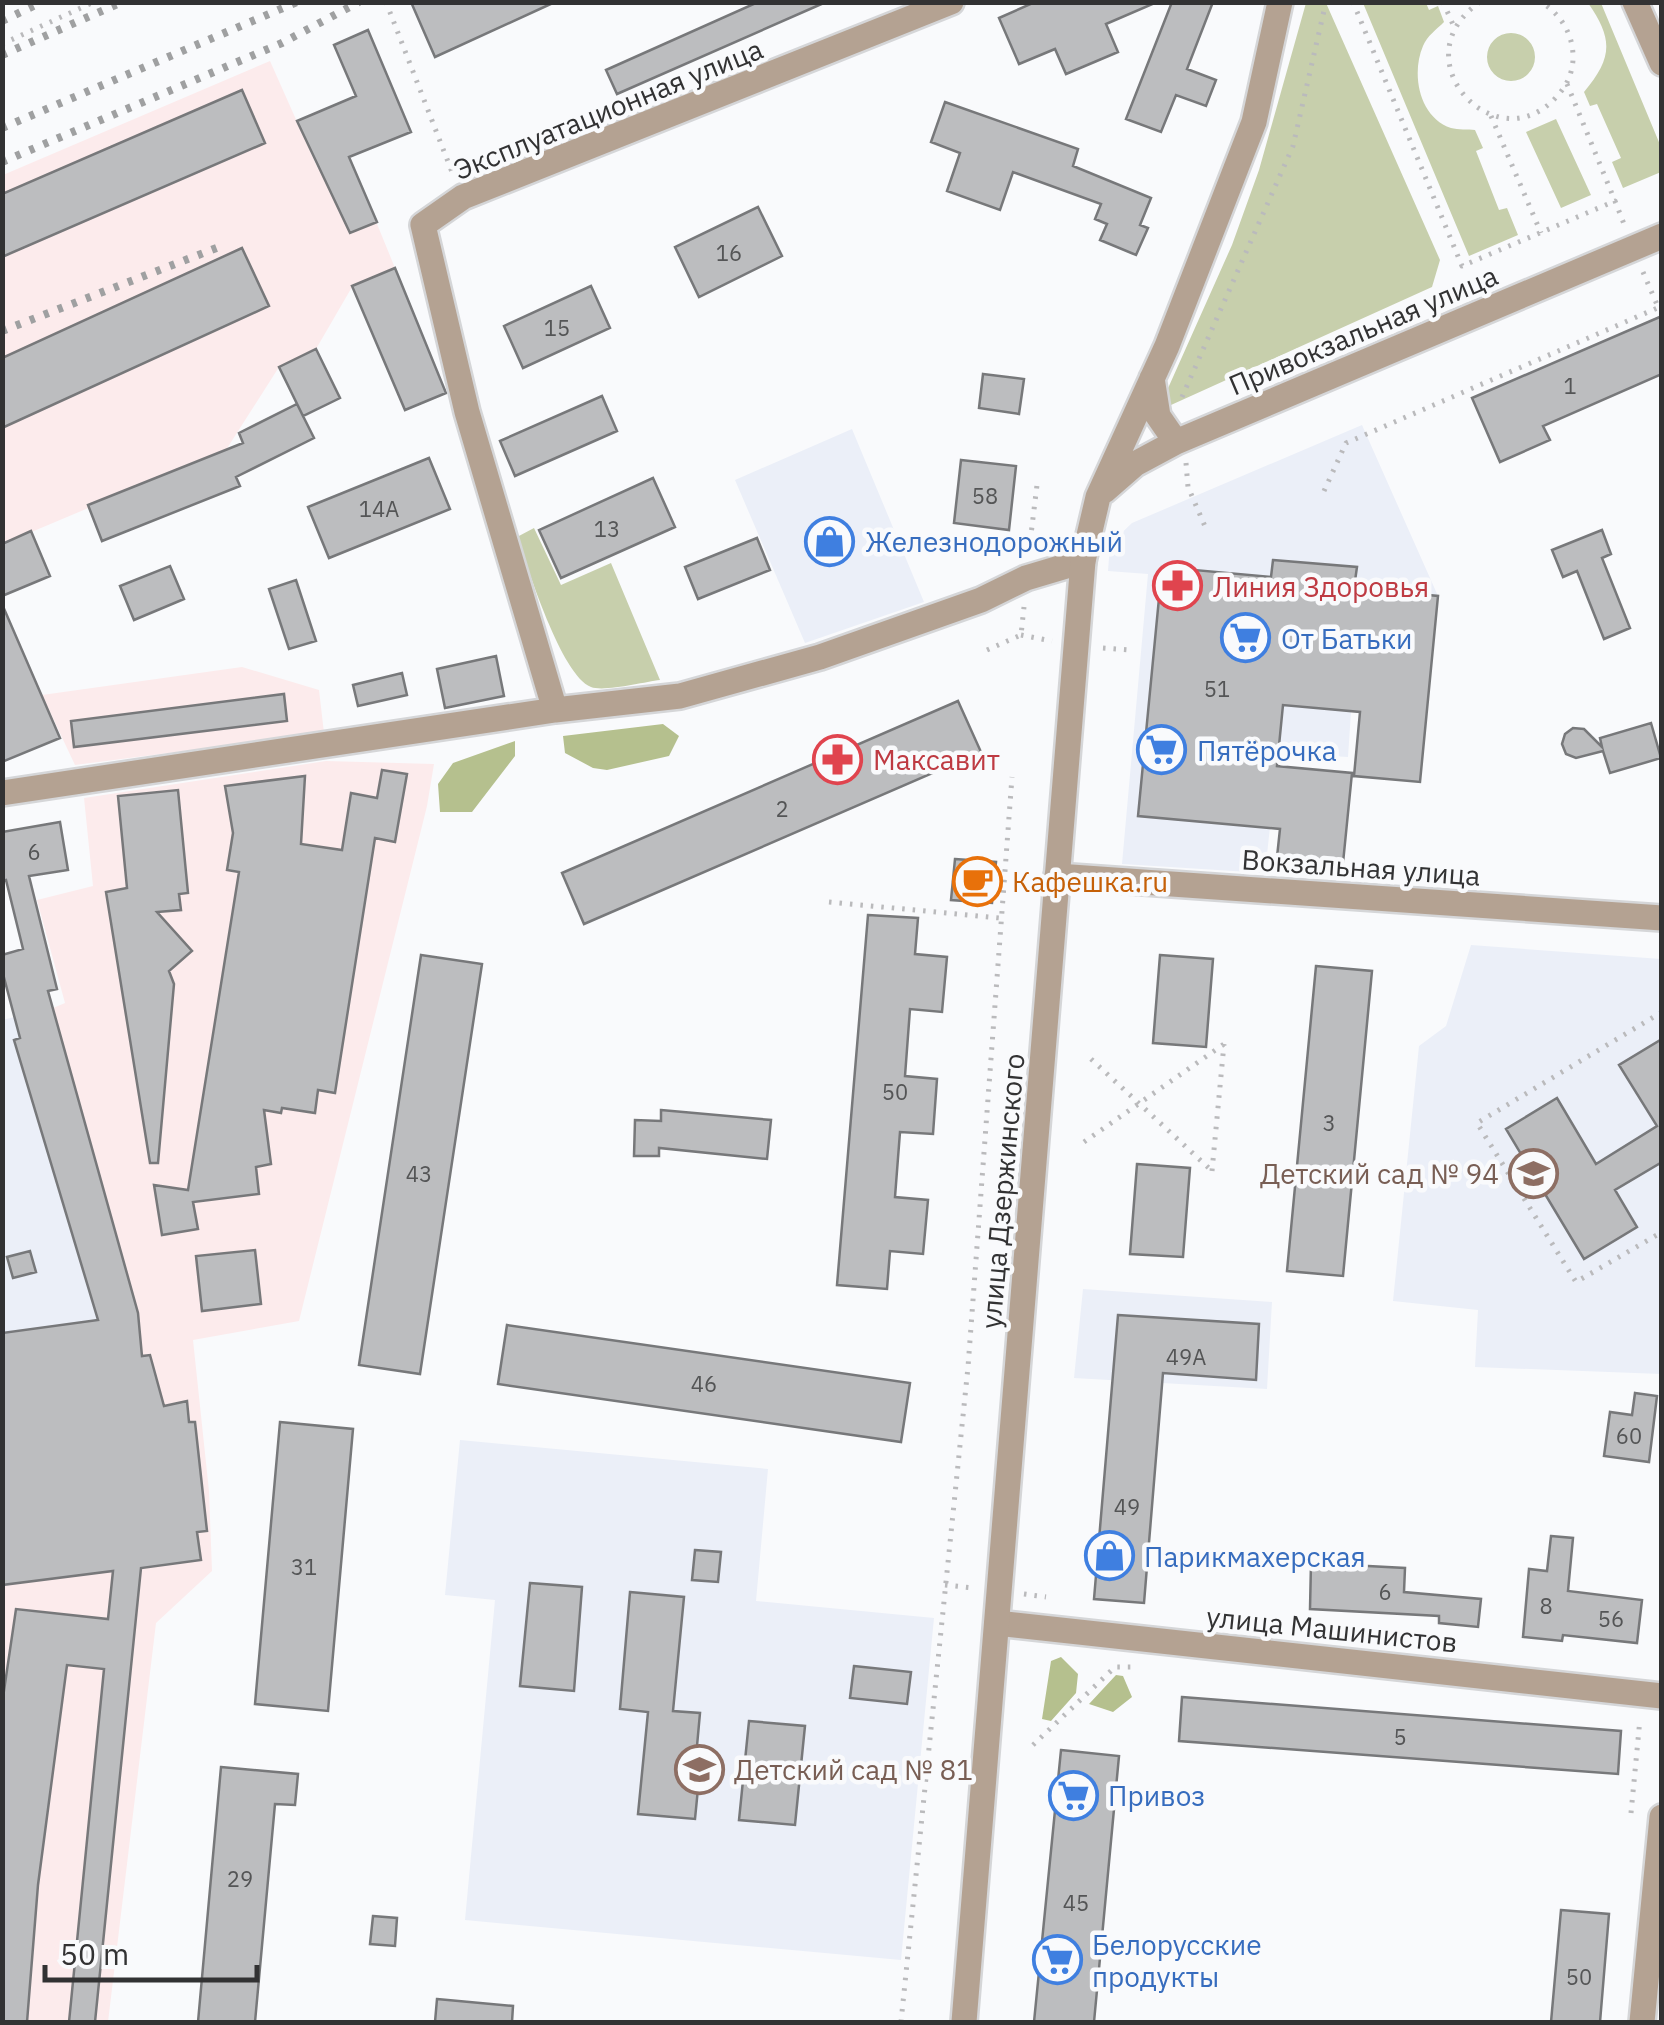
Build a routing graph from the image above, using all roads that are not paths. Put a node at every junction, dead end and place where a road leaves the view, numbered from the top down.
1 (952, 2) edge
2 (1280, 2) edge
3 (1635, 2) edge
4 (1662, 63) edge
5 (1662, 236) edge
6 (1152, 377) junction
7 (1180, 440) junction
8 (1098, 497) junction
9 (1083, 561) junction
10 (556, 710) junction
11 (2, 793) edge
12 (1057, 876) junction
13 (1662, 918) edge
14 (997, 1623) junction
15 (1651, 1704) edge
16 (1662, 1817) edge
17 (964, 2022) edge
18 (1642, 2022) edge

1 - 10 street, Эксплуатационная улица
2 - 6 street, улица Дзержинского
3 - 4 street
5 - 7 street, Привокзальная улица
6 - 7 street
6 - 8 street, улица Дзержинского
7 - 8 street, Привокзальная улица
8 - 9 street, улица Дзержинского
9 - 10 street
9 - 12 street, улица Дзержинского
10 - 11 street
12 - 13 street, Вокзальная улица
12 - 14 street, улица Дзержинского
14 - 15 street, улица Машинистов
14 - 17 street, улица Дзержинского
16 - 18 street

